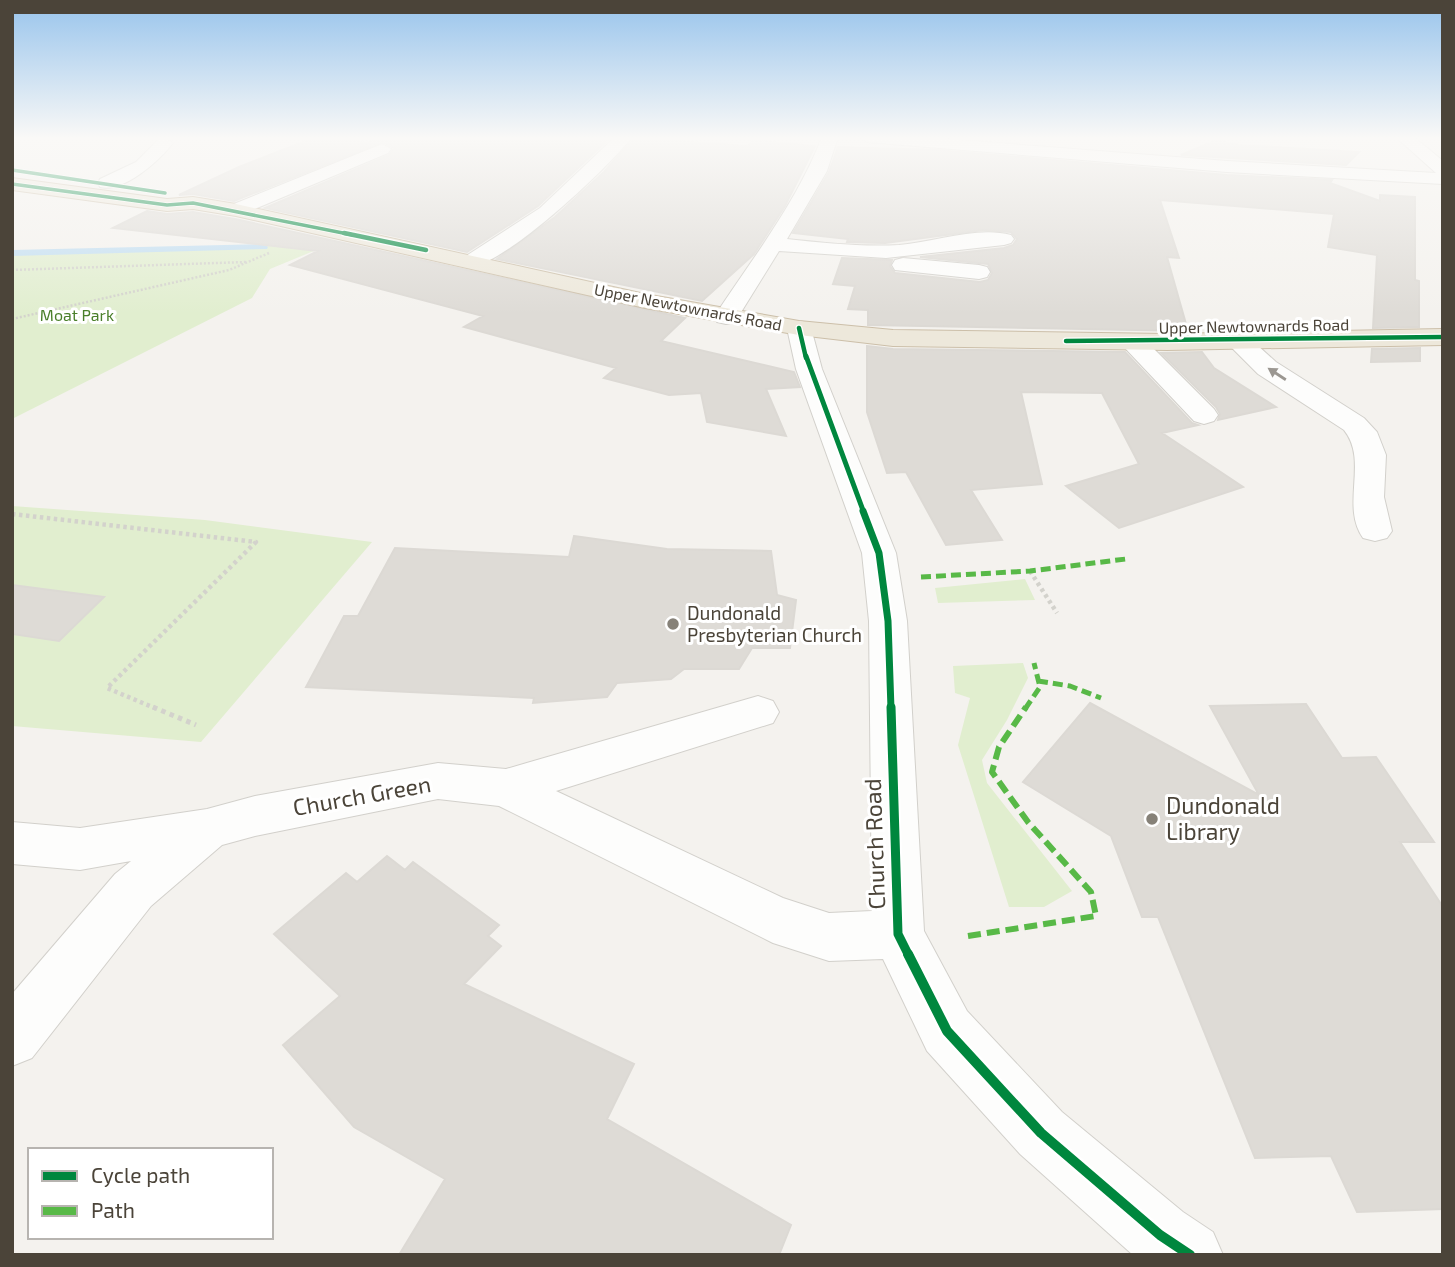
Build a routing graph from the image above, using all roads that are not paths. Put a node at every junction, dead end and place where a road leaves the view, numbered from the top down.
1 (102, 196) edge
2 (184, 196) edge
3 (266, 196) edge
4 (563, 196) edge
5 (803, 196) edge
6 (193, 204) junction
7 (236, 210) junction
8 (1004, 239) dead end
9 (771, 248) junction
10 (474, 261) junction
11 (979, 272) dead end
12 (726, 317) junction
13 (799, 328) junction
14 (1443, 337) edge
15 (1237, 340) junction
16 (1133, 342) junction
17 (1204, 415) dead end
18 (1375, 531) dead end
19 (758, 712) dead end
20 (506, 788) junction
21 (207, 829) junction
22 (12, 843) edge
23 (898, 934) junction
24 (12, 1038) edge
25 (1190, 1255) edge

1 - 6 highway, Upper Newtownards Road
2 - 6 highway, Upper Newtownards Road
3 - 7 street
4 - 10 street
5 - 9 street
6 - 7 highway, Upper Newtownards Road
7 - 10 highway, Upper Newtownards Road
8 - 9 street
9 - 11 street
9 - 12 street
10 - 12 highway, Upper Newtownards Road
12 - 13 highway, Upper Newtownards Road
13 - 16 highway, Upper Newtownards Road
13 - 23 street, Church Road
14 - 15 highway, Upper Newtownards Road
15 - 16 highway, Upper Newtownards Road
18 -> 15 street
16 - 17 street
19 - 20 street
20 - 21 street, Church Green
20 - 23 street, Church Green
21 - 22 street
21 - 24 street, Church Green
23 - 25 street, Church Road

